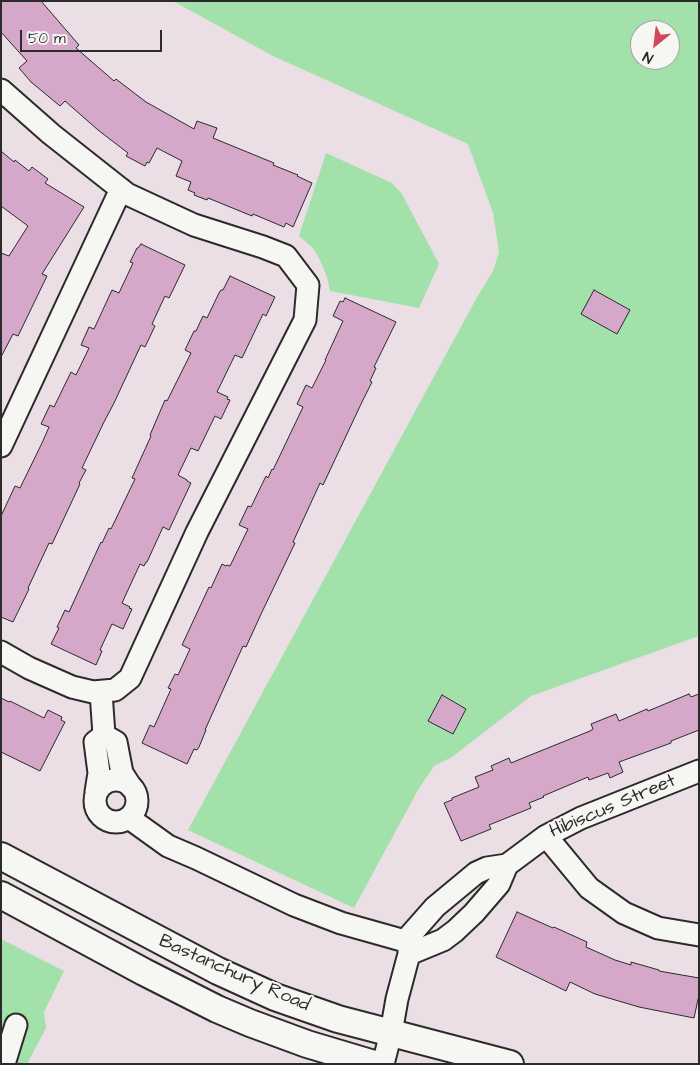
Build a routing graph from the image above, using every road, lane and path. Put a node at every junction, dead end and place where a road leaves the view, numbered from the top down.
1 (1, 90) edge
2 (121, 189) junction
3 (1, 446) edge
4 (1, 652) edge
5 (101, 692) junction
6 (104, 735) junction
7 (699, 771) edge
8 (131, 787) junction
9 (96, 792) junction
10 (129, 818) junction
11 (546, 836) junction
12 (1, 856) edge
13 (506, 866) junction
14 (455, 890) junction
15 (1, 895) edge
16 (474, 913) junction
17 (699, 935) edge
18 (407, 948) junction
19 (16, 1025) dead end
20 (391, 1033) junction
21 (4, 1064) edge
22 (374, 1064) edge
23 (384, 1064) edge
24 (510, 1064) edge

1 - 2 street
2 - 3 street
2 - 5 street
4 - 5 street
5 - 6 street
6 - 8 street
6 - 9 street
7 - 11 street, Hibiscus Street
8 - 9 street
8 - 10 street
9 - 10 street
10 - 18 street
11 - 13 street, Hibiscus Street
11 - 17 street
12 - 20 main road, Bastanchury Road
13 - 14 street, Hibiscus Street
13 - 16 street, Hibiscus Street
14 - 16 street
14 - 18 street, Hibiscus Street
15 - 22 main road, Bastanchury Road
16 - 18 street, Hibiscus Street
18 - 20 street
19 - 21 street
20 - 23 street
20 - 24 main road, Bastanchury Road

